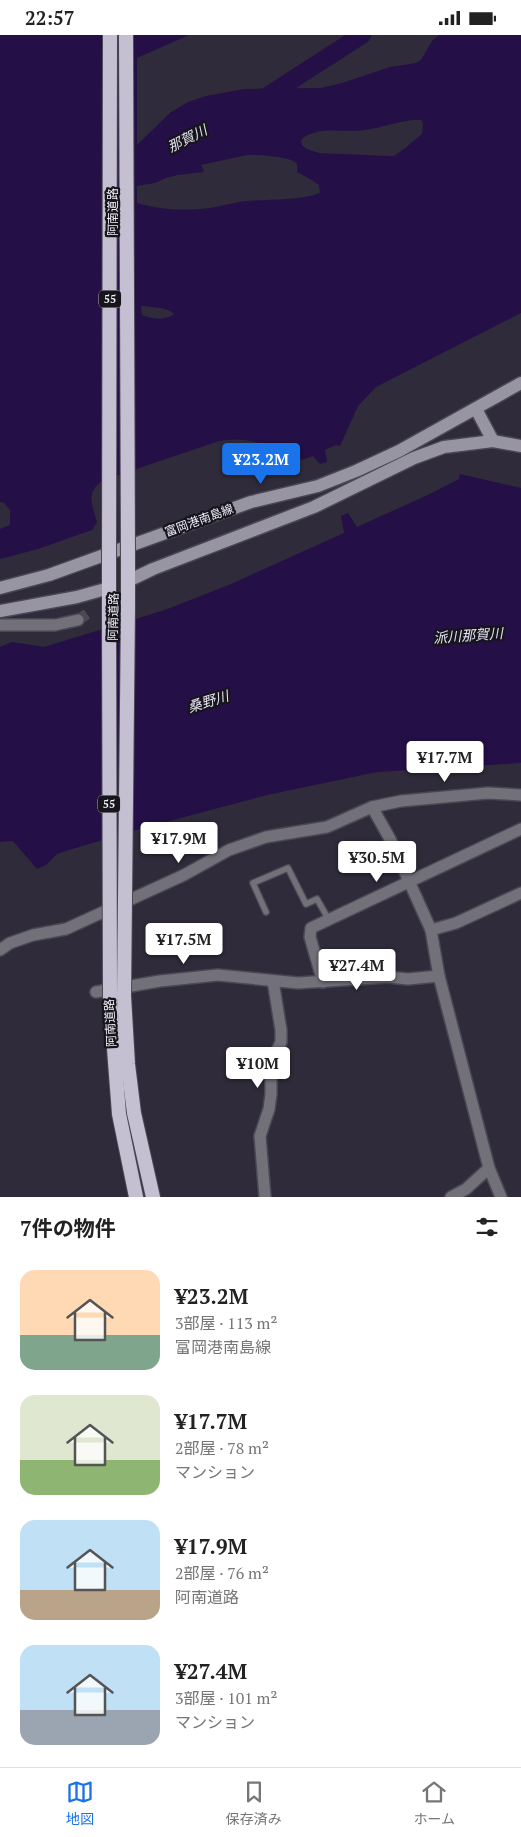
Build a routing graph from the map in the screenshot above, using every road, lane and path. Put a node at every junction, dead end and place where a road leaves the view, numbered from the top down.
1 (110, 35) edge
2 (126, 35) edge
3 (521, 383) edge
4 (476, 409) junction
5 (494, 441) junction
6 (521, 446) edge
7 (128, 581) junction
8 (0, 588) edge
9 (109, 588) junction
10 (0, 611) edge
11 (78, 620) tunnel mouth
12 (0, 625) edge
13 (521, 795) edge
14 (372, 807) junction
15 (521, 829) edge
16 (410, 883) junction
17 (521, 893) edge
18 (266, 913) dead end
19 (329, 920) junction
20 (431, 931) junction
21 (0, 950) edge
22 (439, 976) junction
23 (273, 981) junction
24 (323, 982) junction
25 (103, 995) junction
26 (489, 1168) junction
27 (136, 1197) edge
28 (153, 1197) edge
29 (265, 1197) edge
30 (451, 1197) edge
31 (501, 1197) edge

1 - 9 highway, 阿南道路 / 55, bridge
2 - 7 highway, 阿南道路 / 55, bridge
3 - 4 main road, 富岡港南島線
4 - 5 main road
4 - 8 main road, 富岡港南島線
5 - 6 main road
5 - 7 main road
7 - 28 highway, 阿南道路 / 55, bridge
9 - 10 main road
9 - 25 highway, 阿南道路 / 55, bridge
11 - 12 street
13 - 14 street
14 - 16 street
14 - 21 street
15 - 16 street
16 - 19 street
16 - 20 street
17 - 20 street
18 - 19 lane
19 - 24 street
20 - 22 street
22 - 24 street
22 - 26 street
23 - 24 street
23 - 25 street
23 - 29 street
25 - 27 highway, 阿南道路 / 55
26 - 30 street
26 - 31 street

